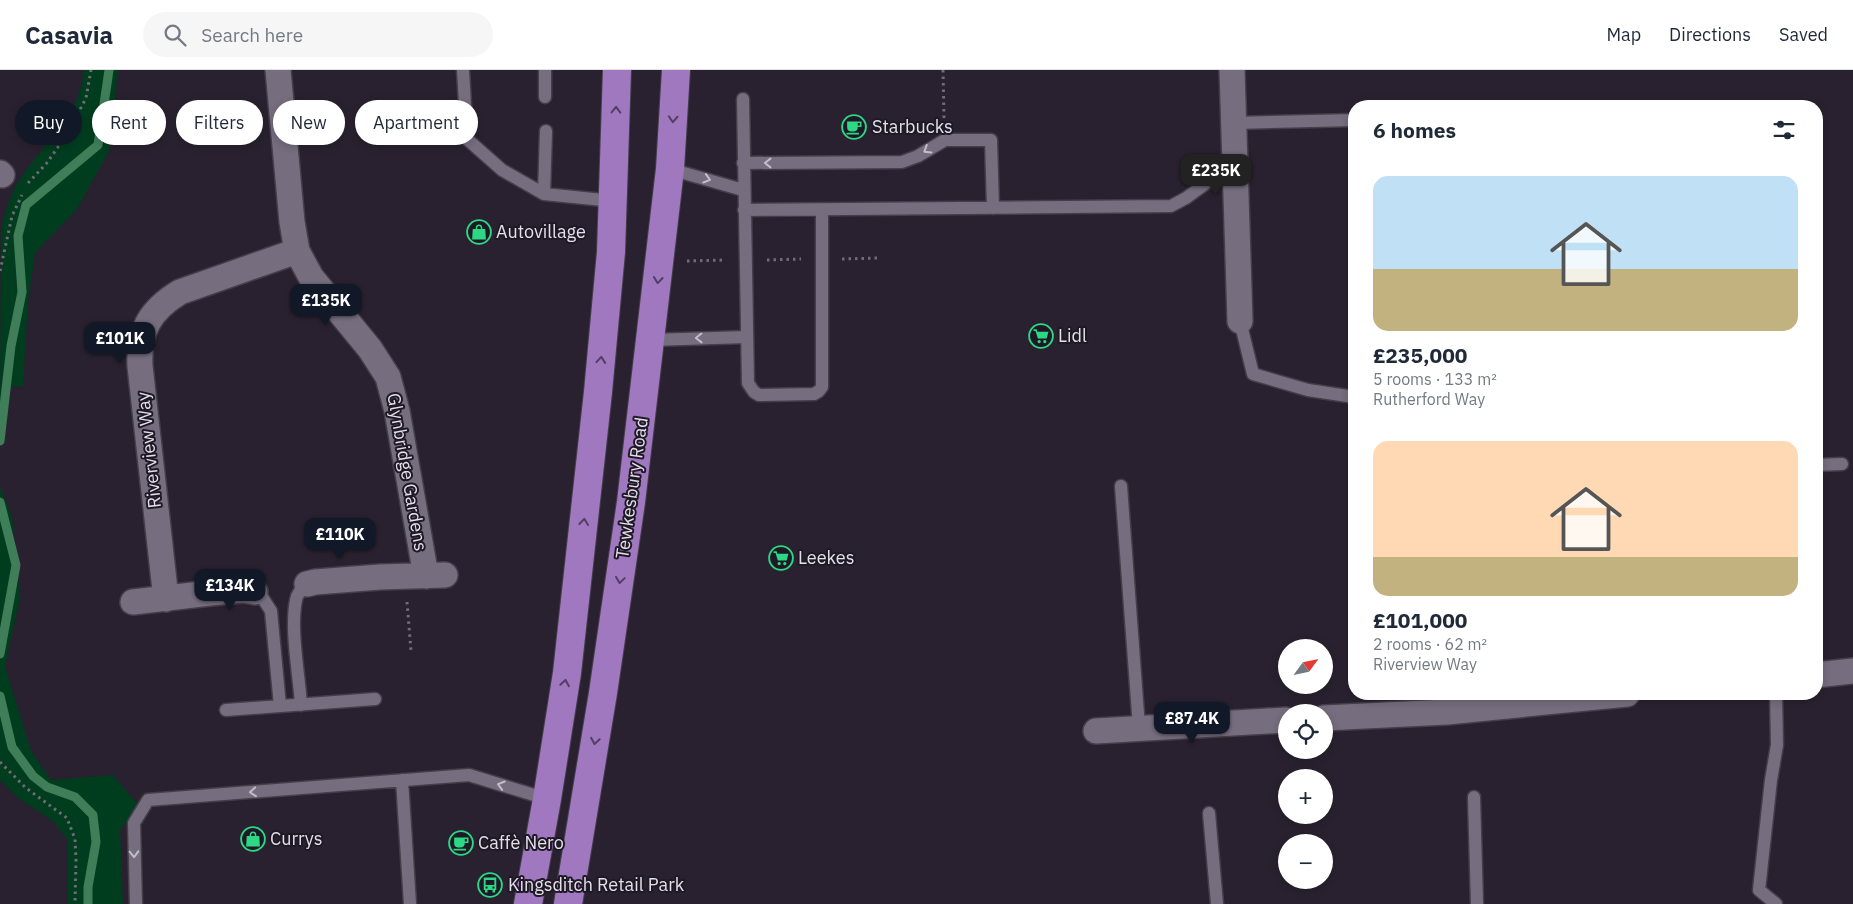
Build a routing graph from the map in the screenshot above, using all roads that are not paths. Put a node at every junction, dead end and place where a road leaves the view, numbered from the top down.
1 (278, 70) edge
2 (464, 70) edge
3 (545, 70) edge
4 (617, 70) edge
5 (676, 70) edge
6 (1232, 70) edge
7 (545, 97) dead end
8 (743, 99) dead end
9 (1348, 120) edge
10 (1234, 123) junction
11 (546, 131) dead end
12 (1235, 162) junction
13 (743, 163) junction
14 (670, 169) junction
15 (743, 190) junction
16 (544, 194) junction
17 (613, 201) junction
18 (993, 208) junction
19 (744, 210) junction
20 (822, 210) junction
21 (297, 251) junction
22 (1240, 321) joint
23 (747, 337) junction
24 (651, 340) junction
25 (1348, 396) edge
26 (1842, 464) dead end
27 (1823, 465) edge
28 (1121, 486) dead end
29 (307, 584) joint
30 (255, 592) joint
31 (166, 598) junction
32 (134, 602) dead end
33 (1853, 671) edge
34 (1823, 674) edge
35 (375, 699) dead end
36 (1504, 700) edge
37 (1776, 700) edge
38 (1446, 703) edge
39 (301, 705) junction
40 (280, 706) junction
41 (226, 710) dead end
42 (1333, 717) edge
43 (1278, 720) edge
44 (1139, 727) junction
45 (1096, 731) dead end
46 (402, 780) junction
47 (1474, 798) dead end
48 (547, 799) junction
49 (1209, 813) dead end
50 (136, 904) edge
51 (410, 904) edge
52 (528, 904) edge
53 (568, 904) edge
54 (1217, 904) edge
55 (1477, 904) edge
56 (1776, 904) edge

1 - 21 street, Glynbridge Gardens
2 - 16 lane
3 - 7 lane
17 -> 4 highway
5 -> 14 highway, Tewkesbury Road
6 - 10 street
8 - 13 lane
9 - 10 lane
10 - 12 street
11 - 16 lane
12 - 18 lane
12 - 22 street
13 - 15 lane
18 -> 13 lane
14 -> 15 lane
14 -> 24 highway, Tewkesbury Road
15 - 19 lane
16 - 17 lane
48 -> 17 highway
18 - 20 lane
19 - 20 lane
19 - 23 lane
20 - 23 lane
21 - 29 street, Glynbridge Gardens
21 - 31 street, Riverview Way
22 - 25 lane
23 -> 24 lane
24 -> 53 highway, Tewkesbury Road
26 - 27 lane
28 - 44 lane
29 - 39 lane
30 - 31 street
30 - 40 lane
31 - 32 street
33 - 34 street
35 - 39 lane
36 - 38 street
37 - 56 lane
38 - 42 street
39 - 40 lane
40 - 41 lane
43 - 44 street
44 - 45 street
48 -> 46 lane
46 -> 50 lane
46 - 51 lane
47 - 55 lane
48 - 52 highway
49 - 54 lane

